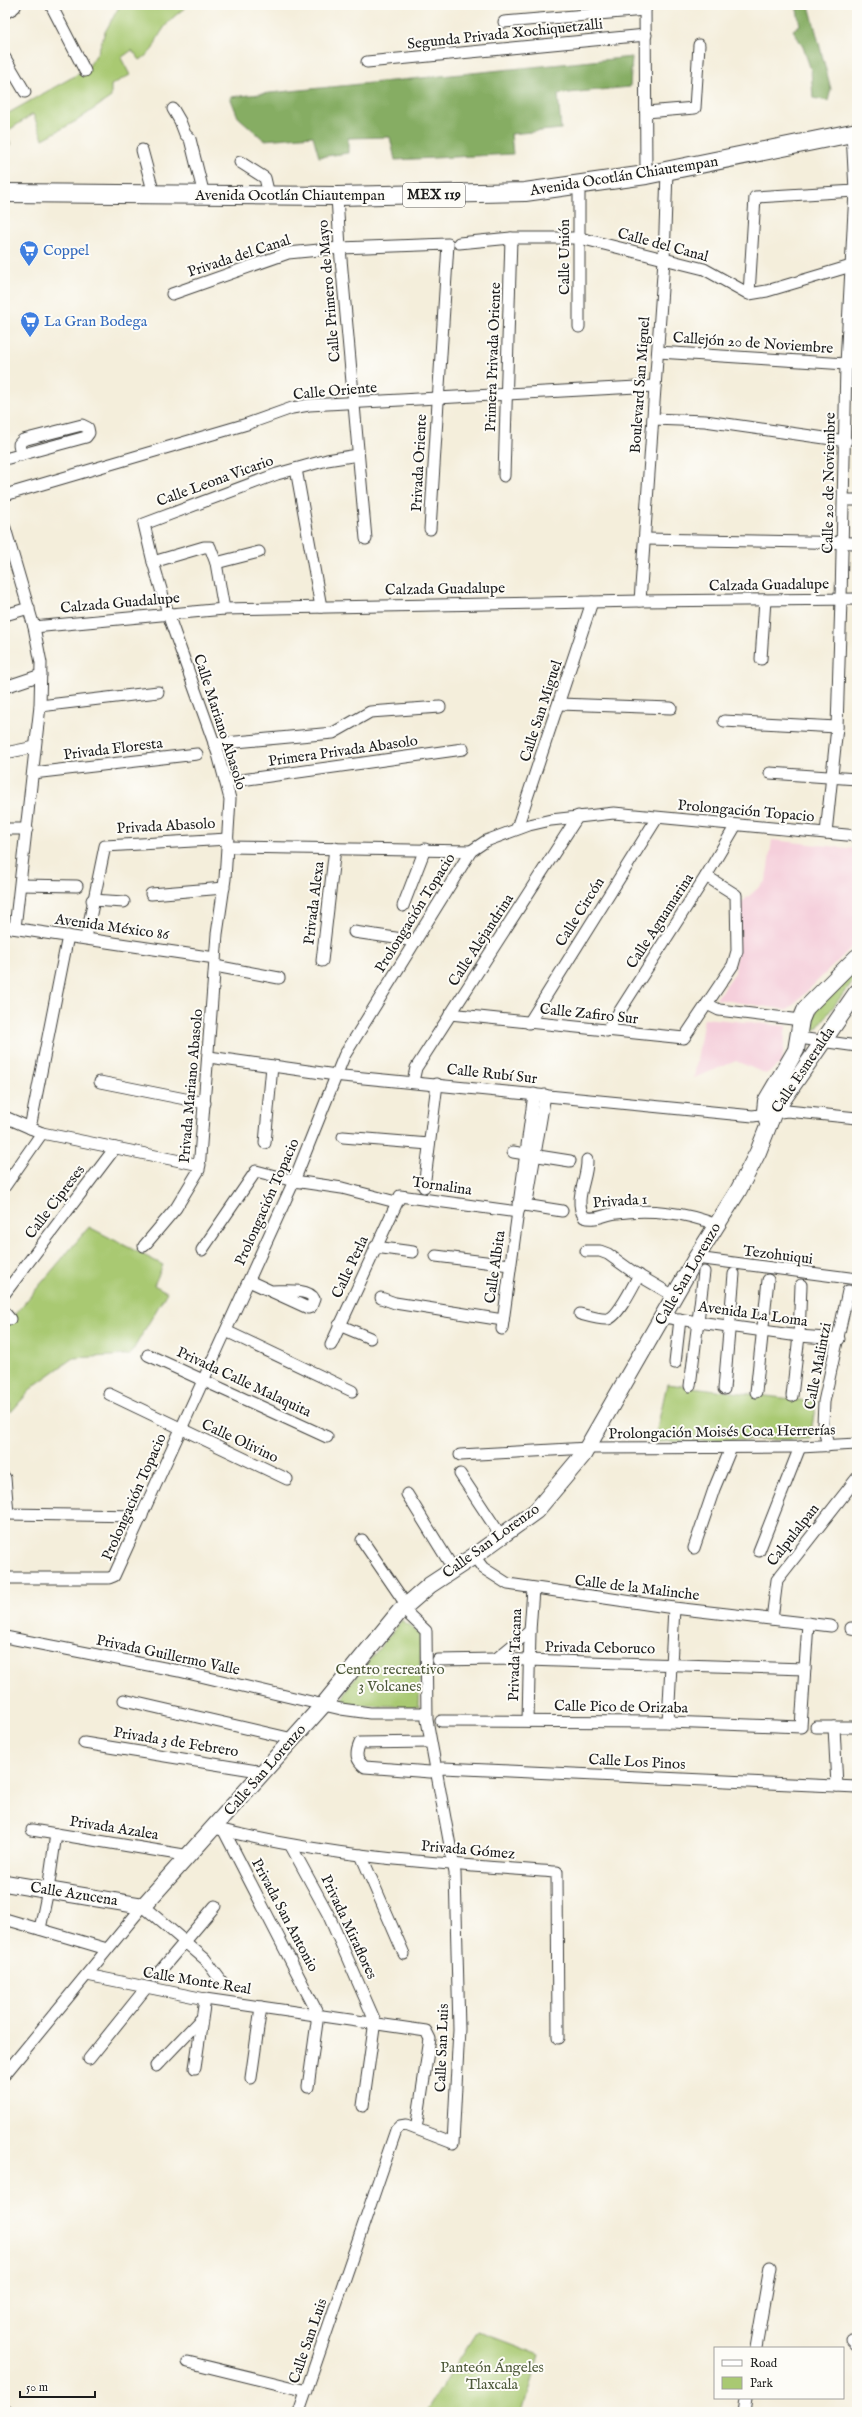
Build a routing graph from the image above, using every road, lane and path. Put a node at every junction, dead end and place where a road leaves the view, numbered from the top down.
1 (12, 5) edge
2 (51, 5) edge
3 (645, 7) edge
4 (5, 9) edge
5 (504, 22) dead end
6 (646, 35) junction
7 (699, 45) dead end
8 (5, 58) edge
9 (367, 62) dead end
10 (85, 71) dead end
11 (25, 92) dead end
12 (173, 109) dead end
13 (646, 112) junction
14 (854, 132) edge
15 (142, 150) dead end
16 (240, 162) dead end
17 (667, 171) junction
18 (646, 175) junction
19 (579, 186) junction
20 (855, 191) junction
21 (5, 193) edge
22 (154, 194) junction
23 (204, 195) junction
24 (269, 195) junction
25 (337, 196) junction
26 (511, 238) junction
27 (580, 238) junction
28 (454, 244) junction
29 (340, 248) junction
30 (664, 260) junction
31 (853, 271) edge
32 (172, 294) dead end
33 (749, 294) junction
34 (579, 327) dead end
35 (658, 352) junction
36 (846, 364) junction
37 (655, 386) junction
38 (507, 395) junction
39 (438, 398) junction
40 (354, 402) junction
41 (653, 419) junction
42 (846, 441) junction
43 (21, 455) junction
44 (358, 455) junction
45 (5, 459) edge
46 (296, 468) junction
47 (504, 476) dead end
48 (5, 495) edge
49 (844, 500) junction
50 (857, 500) edge
51 (144, 524) joint
52 (5, 528) edge
53 (430, 529) dead end
54 (366, 539) dead end
55 (645, 539) junction
56 (843, 543) junction
57 (857, 543) edge
58 (7, 545) edge
59 (259, 552) dead end
60 (153, 562) junction
61 (216, 563) junction
62 (841, 599) junction
63 (857, 599) edge
64 (765, 600) junction
65 (640, 601) junction
66 (592, 602) junction
67 (321, 607) junction
68 (29, 608) junction
69 (224, 609) junction
70 (168, 613) junction
71 (5, 615) edge
72 (34, 627) junction
73 (761, 659) dead end
74 (41, 675) junction
75 (5, 687) edge
76 (158, 692) dead end
77 (560, 704) junction
78 (40, 706) junction
79 (440, 706) dead end
80 (671, 708) dead end
81 (724, 721) dead end
82 (837, 726) junction
83 (214, 744) junction
84 (35, 747) junction
85 (463, 749) dead end
86 (5, 753) edge
87 (197, 754) dead end
88 (33, 773) junction
89 (770, 773) dead end
90 (833, 777) junction
91 (857, 779) edge
92 (227, 782) junction
93 (578, 816) junction
94 (657, 818) junction
95 (736, 825) junction
96 (517, 828) junction
97 (5, 829) edge
98 (27, 829) junction
99 (826, 833) junction
100 (857, 836) edge
101 (228, 843) junction
102 (335, 848) junction
103 (425, 849) junction
104 (471, 851) junction
105 (706, 876) junction
106 (21, 885) junction
107 (77, 886) dead end
108 (224, 888) junction
109 (151, 894) dead end
110 (92, 900) junction
111 (124, 902) dead end
112 (403, 906) dead end
113 (10, 928) edge
114 (354, 932) dead end
115 (68, 936) junction
116 (86, 938) junction
117 (416, 941) junction
118 (856, 960) edge
119 (322, 961) dead end
120 (215, 962) junction
121 (279, 978) dead end
122 (857, 992) edge
123 (707, 1004) junction
124 (450, 1014) junction
125 (801, 1020) junction
126 (529, 1023) junction
127 (607, 1031) junction
128 (799, 1038) junction
129 (823, 1041) junction
130 (857, 1046) edge
131 (209, 1058) junction
132 (272, 1066) junction
133 (337, 1074) junction
134 (100, 1082) dead end
135 (413, 1082) junction
136 (436, 1084) junction
137 (540, 1094) junction
138 (205, 1103) junction
139 (5, 1117) edge
140 (769, 1118) junction
141 (857, 1118) edge
142 (30, 1128) junction
143 (42, 1133) junction
144 (342, 1137) dead end
145 (265, 1143) dead end
146 (429, 1144) junction
147 (115, 1148) junction
148 (513, 1152) dead end
149 (531, 1155) junction
150 (587, 1160) dead end
151 (570, 1161) dead end
152 (200, 1165) junction
153 (294, 1181) junction
154 (5, 1186) edge
155 (424, 1187) dead end
156 (396, 1202) junction
157 (519, 1207) junction
158 (562, 1211) dead end
159 (716, 1225) junction
160 (144, 1246) dead end
161 (375, 1247) junction
162 (202, 1250) dead end
163 (586, 1251) dead end
164 (413, 1252) dead end
165 (436, 1256) dead end
166 (696, 1258) junction
167 (510, 1265) junction
168 (704, 1272) dead end
169 (734, 1274) dead end
170 (639, 1275) junction
171 (857, 1279) edge
172 (768, 1280) dead end
173 (249, 1281) junction
174 (801, 1285) dead end
175 (272, 1291) dead end
176 (848, 1291) dead end
177 (5, 1293) edge
178 (674, 1296) junction
179 (381, 1298) dead end
180 (580, 1314) dead end
181 (663, 1317) junction
182 (680, 1319) junction
183 (698, 1322) junction
184 (339, 1325) junction
185 (730, 1327) junction
186 (226, 1331) junction
187 (764, 1332) junction
188 (799, 1336) junction
189 (370, 1338) dead end
190 (839, 1339) junction
191 (331, 1344) dead end
192 (148, 1354) dead end
193 (675, 1363) dead end
194 (204, 1381) junction
195 (690, 1386) dead end
196 (724, 1389) dead end
197 (352, 1390) dead end
198 (756, 1392) dead end
199 (109, 1394) dead end
200 (792, 1396) dead end
201 (181, 1430) junction
202 (327, 1437) dead end
203 (857, 1444) edge
204 (828, 1446) junction
205 (800, 1447) junction
206 (588, 1448) junction
207 (731, 1448) junction
208 (460, 1455) dead end
209 (460, 1474) dead end
210 (5, 1478) edge
211 (857, 1478) edge
212 (287, 1479) dead end
213 (408, 1494) dead end
214 (6, 1514) edge
215 (142, 1516) junction
216 (501, 1536) junction
217 (362, 1540) dead end
218 (694, 1548) dead end
219 (759, 1550) dead end
220 (474, 1556) junction
221 (454, 1570) junction
222 (5, 1578) edge
223 (533, 1589) junction
224 (404, 1606) junction
225 (674, 1608) junction
226 (772, 1619) junction
227 (808, 1623) junction
228 (831, 1626) dead end
229 (530, 1631) junction
230 (5, 1637) edge
231 (496, 1659) junction
232 (438, 1660) dead end
233 (529, 1661) junction
234 (671, 1664) junction
235 (805, 1669) junction
236 (124, 1700) dead end
237 (324, 1704) junction
238 (426, 1713) junction
239 (441, 1721) dead end
240 (528, 1721) junction
241 (668, 1722) junction
242 (816, 1727) dead end
243 (834, 1727) junction
244 (857, 1727) edge
245 (293, 1739) junction
246 (84, 1742) dead end
247 (430, 1742) junction
248 (437, 1770) junction
249 (264, 1772) junction
250 (837, 1786) junction
251 (857, 1787) edge
252 (32, 1830) dead end
253 (219, 1830) junction
254 (56, 1834) junction
255 (291, 1846) junction
256 (361, 1855) junction
257 (190, 1856) junction
258 (455, 1865) junction
259 (5, 1883) edge
260 (48, 1890) junction
261 (143, 1906) junction
262 (215, 1906) dead end
263 (5, 1919) edge
264 (40, 1929) junction
265 (185, 1941) junction
266 (107, 1949) junction
267 (404, 1954) dead end
268 (87, 1975) junction
269 (155, 1977) dead end
270 (222, 1982) dead end
271 (146, 1988) junction
272 (205, 1999) junction
273 (261, 2007) junction
274 (317, 2015) junction
275 (201, 2019) junction
276 (375, 2024) junction
277 (558, 2038) dead end
278 (89, 2059) dead end
279 (156, 2066) dead end
280 (195, 2068) dead end
281 (5, 2074) edge
282 (251, 2078) dead end
283 (308, 2087) dead end
284 (363, 2106) dead end
285 (417, 2123) dead end
286 (770, 2267) dead end
287 (756, 2347) edge
288 (188, 2362) dead end
289 (307, 2391) junction
290 (746, 2399) edge
291 (5, 2410) edge
292 (8, 2412) edge
293 (299, 2412) edge
294 (744, 2412) edge

1 - 4 main road
2 - 10 street
3 - 5 street
3 - 6 street
6 - 9 street, Segunda Privada Xochiquetzalli
6 - 13 street
7 - 13 street
8 - 11 street
12 - 23 street
13 - 18 street
14 - 17 main road, Avenida Ocotlán Chiautempan / MEX 119
14 - 20 street, Calle 20 de Noviembre
15 - 22 street
16 - 24 street
17 - 18 main road, Avenida Ocotlán Chiautempan / MEX 119
17 - 30 street, Boulevard San Miguel
18 - 19 main road, Avenida Ocotlán Chiautempan / MEX 119
19 - 25 main road, Avenida Ocotlán Chiautempan / MEX 119
19 - 27 street, Calle Unión
20 - 31 street, Calle 20 de Noviembre
20 - 33 street
21 - 22 main road, Avenida Ocotlán Chiautempan / MEX 119
22 - 23 main road, Avenida Ocotlán Chiautempan / MEX 119
23 - 24 main road, Avenida Ocotlán Chiautempan / MEX 119
24 - 25 main road, Avenida Ocotlán Chiautempan / MEX 119
25 - 29 street, Calle Primero de Mayo
26 - 27 street, Calle del Canal
26 - 28 street, Calle del Canal
26 - 38 street, Primera Privada Oriente
27 - 30 street, Calle del Canal
27 - 34 street, Calle Unión
28 - 29 street, Calle del Canal
28 - 39 street, Privada Oriente
29 - 32 street, Privada del Canal
29 - 40 street, Calle Primero de Mayo
30 - 33 street, Calle del Canal
30 - 35 street, Boulevard San Miguel
31 - 33 street
31 - 36 street, Calle 20 de Noviembre
35 - 36 street, Callejón 20 de Noviembre
35 - 37 street, Boulevard San Miguel
36 - 42 street, Calle 20 de Noviembre
37 - 38 street, Calle Oriente
37 - 41 street, Boulevard San Miguel
38 - 39 street, Calle Oriente
38 - 47 street, Primera Privada Oriente
39 - 40 street, Calle Oriente
39 - 53 street, Privada Oriente
40 - 44 street, Calle Primero de Mayo
40 - 48 street, Calle Oriente
41 - 42 street
41 - 55 street, Boulevard San Miguel
42 - 49 street, Calle 20 de Noviembre
43 - 43 street
43 - 45 street
44 - 46 street, Calle Leona Vicario
44 - 54 street, Calle Primero de Mayo
46 - 51 street, Calle Leona Vicario
46 - 67 street, Calle Leona Vicario
49 - 50 street
49 - 56 street, Calle 20 de Noviembre
51 - 60 street, Calle Mariano Abasolo
52 - 58 street
55 - 56 street
55 - 65 street, Boulevard San Miguel
56 - 57 street
56 - 62 street, Calle 20 de Noviembre
58 - 68 street
59 - 61 street
60 - 61 street
60 - 70 street, Calle Mariano Abasolo
61 - 69 street
62 - 63 street, Calzada Guadalupe
62 - 64 street, Calzada Guadalupe
62 - 82 street, Calle 20 de Noviembre
64 - 65 street, Calzada Guadalupe
64 - 73 street
65 - 66 street, Calzada Guadalupe
66 - 67 street, Calzada Guadalupe
66 - 77 street, Calle San Miguel
67 - 69 street, Calzada Guadalupe
68 - 71 street
68 - 72 street
69 - 70 street, Calzada Guadalupe
70 - 72 street, Calzada Guadalupe
70 - 83 street, Calle Mariano Abasolo
72 - 74 street
74 - 75 street
74 - 78 street
76 - 78 street
77 - 80 street
77 - 96 street, Calle San Miguel
78 - 84 street
79 - 83 street, Primera Privada Abasolo
81 - 82 street
82 - 90 street, Calle 20 de Noviembre
83 - 92 street, Calle Mariano Abasolo
84 - 86 street
84 - 88 street
85 - 92 street, Primera Privada Abasolo
87 - 88 street, Privada Floresta
88 - 98 street
89 - 90 street
90 - 91 street
90 - 99 street, Calle 20 de Noviembre
92 - 101 street, Calle Mariano Abasolo
93 - 94 street, Prolongación Topacio
93 - 96 street, Prolongación Topacio
93 - 124 street, Calle Alejandrina
94 - 95 street, Prolongación Topacio
94 - 126 street, Calle Circón
95 - 99 street, Prolongación Topacio
95 - 105 street, Calle Aguamarina
96 - 104 street, Prolongación Topacio
97 - 98 street
98 - 106 street
99 - 100 street, Prolongación Topacio
101 - 102 street, Prolongación Topacio
101 - 108 street, Calle Mariano Abasolo
101 - 110 street, Privada Abasolo
102 - 103 street, Prolongación Topacio
102 - 119 street, Privada Alexa
103 - 104 street, Prolongación Topacio
103 - 112 street
104 - 117 street, Prolongación Topacio
105 - 123 street
105 - 127 street, Calle Aguamarina
106 - 107 street
106 - 113 street
108 - 109 street
108 - 120 street, Calle Mariano Abasolo
110 - 111 street
110 - 116 street, Privada Abasolo
113 - 115 street, Avenida México 86
114 - 117 street
115 - 116 street, Avenida México 86
115 - 142 street
116 - 120 street, Avenida México 86
117 - 133 street, Prolongación Topacio
118 - 125 street, Calle Esmeralda
120 - 121 street
120 - 131 street, Privada Mariano Abasolo
122 - 129 street, Calle Esmeralda
123 - 125 street
123 - 127 street, Calle Zafiro Sur
124 - 126 street, Calle Zafiro Sur
124 - 135 street, Calle Alejandrina
125 - 128 street, Calle Esmeralda
126 - 127 street, Calle Zafiro Sur
128 - 129 street
128 - 140 street, Calle Esmeralda
129 - 130 street
129 - 140 street, Calle Esmeralda
131 - 132 street, Calle Rubí Sur
131 - 138 street, Privada Mariano Abasolo
132 - 133 street, Calle Rubí Sur
132 - 145 street
133 - 135 street, Calle Rubí Sur
133 - 153 street, Prolongación Topacio
134 - 138 street
135 - 136 street, Calle Rubí Sur
136 - 137 street, Calle Rubí Sur
136 - 146 street
137 - 140 street, Calle Rubí Sur
137 - 149 street, Calle Albita
138 - 152 street, Privada Mariano Abasolo
139 - 142 street
140 - 141 street, Calle Rubí Sur
140 - 159 street, Calle San Lorenzo
142 - 143 street
143 - 147 street
143 - 154 street
144 - 146 street
146 - 155 street
147 - 152 street
147 - 177 street, Calle Cipreses
148 - 149 street
149 - 151 street
149 - 157 street, Calle Albita
150 - 159 street, Privada 1
152 - 160 street, Privada Mariano Abasolo
153 - 156 street, Tornalina
153 - 162 street, Tornalina
153 - 173 street, Prolongación Topacio
156 - 157 street, Tornalina
156 - 161 street, Calle Perla
157 - 158 street, Tornalina
157 - 167 street, Calle Albita
159 - 166 street, Calle San Lorenzo
161 - 164 street
161 - 184 street, Calle Perla
163 - 170 street
165 - 167 street
166 - 171 street, Tezohuiqui
166 - 178 street, Calle San Lorenzo
167 - 179 street, Calle Albita
168 - 183 street
169 - 185 street
170 - 178 street
170 - 180 street
172 - 187 street
173 - 175 street
173 - 186 street, Prolongación Topacio
174 - 188 street
176 - 190 street, Calle Malintzi
178 - 181 street, Calle San Lorenzo
181 - 182 street, Avenida La Loma
181 - 206 street, Calle San Lorenzo
182 - 183 street, Avenida La Loma
182 - 193 street
183 - 185 street, Avenida La Loma
183 - 195 street
184 - 189 street
184 - 191 street, Calle Perla
185 - 187 street, Avenida La Loma
185 - 196 street
186 - 194 street, Prolongación Topacio
186 - 197 street
187 - 188 street, Avenida La Loma
187 - 198 street
188 - 190 street, Avenida La Loma
188 - 200 street
190 - 204 street, Calle Malintzi
192 - 194 street, Privada Calle Malaquita
194 - 201 street, Prolongación Topacio
194 - 202 street, Privada Calle Malaquita
199 - 201 street, Calle Olivino
201 - 212 street, Calle Olivino
201 - 215 street, Prolongación Topacio
203 - 204 street, Prolongación Moisés Coca Herrerías
204 - 205 street, Prolongación Moisés Coca Herrerías
205 - 207 street, Prolongación Moisés Coca Herrerías
205 - 219 street
206 - 207 street, Prolongación Moisés Coca Herrerías
206 - 208 street, Prolongación Moisés Coca Herrerías
206 - 216 street, Calle San Lorenzo
207 - 218 street
209 - 216 street
210 - 214 street
211 - 226 street, Calpulalpan
213 - 221 street
214 - 215 street
215 - 222 street, Prolongación Topacio
216 - 220 street, Calle San Lorenzo
217 - 224 street, Calle San Luis
220 - 221 street, Calle San Lorenzo
220 - 223 street, Calle de la Malinche
221 - 224 street, Calle San Lorenzo
223 - 225 street, Calle de la Malinche
223 - 229 street, Privada Tacana
224 - 237 street, Calle San Lorenzo
224 - 238 street, Calle San Luis
225 - 226 street, Calle de la Malinche
225 - 234 street
226 - 227 street, Calle de la Malinche
227 - 228 street, Calle de la Malinche
227 - 235 street
229 - 231 street
229 - 233 street, Privada Tacana
230 - 237 street, Privada Guillermo Valle
231 - 232 street, Privada Ceboruco
231 - 233 street, Privada Ceboruco
233 - 234 street, Privada Ceboruco
233 - 240 street, Privada Tacana
234 - 235 street, Privada Ceboruco
234 - 241 street
235 - 241 street, Calle Pico de Orizaba
236 - 245 street
237 - 238 street, Privada Guillermo Valle
237 - 245 street, Calle San Lorenzo
238 - 247 street, Calle San Luis
239 - 240 street, Calle Pico de Orizaba
240 - 241 street, Calle Pico de Orizaba
242 - 243 street
243 - 244 street
243 - 250 street
245 - 249 street, Calle San Lorenzo
246 - 249 street, Privada 3 de Febrero
247 - 248 street, Calle San Luis
247 - 248 street, Calle Los Pinos
248 - 250 street, Calle Los Pinos
248 - 258 street, Calle San Luis
249 - 253 street, Calle San Lorenzo
250 - 251 street, Calle Los Pinos
252 - 254 street, Privada Azalea
253 - 255 street, Privada Gómez
253 - 257 street, Calle San Lorenzo
253 - 274 street, Privada San Antonio
254 - 257 street, Privada Azalea
254 - 260 street
255 - 256 street, Privada Gómez
255 - 276 street, Privada Miraflores
256 - 258 street, Privada Gómez
256 - 267 street
257 - 261 street, Calle San Lorenzo
258 - 277 street, Privada Gómez
258 - 289 street, Calle San Luis
259 - 260 street, Calle Azucena
260 - 261 street, Calle Azucena
260 - 264 street
261 - 265 street
261 - 266 street
262 - 265 street
263 - 264 street
264 - 266 street
265 - 269 street
265 - 270 street
266 - 268 street
268 - 271 street, Calle Monte Real
268 - 281 street
271 - 272 street, Calle Monte Real
271 - 278 street
272 - 273 street, Calle Monte Real
272 - 275 street
273 - 274 street, Calle Monte Real
273 - 282 street
274 - 276 street, Calle Monte Real
274 - 283 street
275 - 279 street
275 - 280 street
276 - 284 street
276 - 285 street, Calle Monte Real
286 - 287 street
288 - 289 street
289 - 293 street, Calle San Luis
290 - 294 street
291 - 292 street

